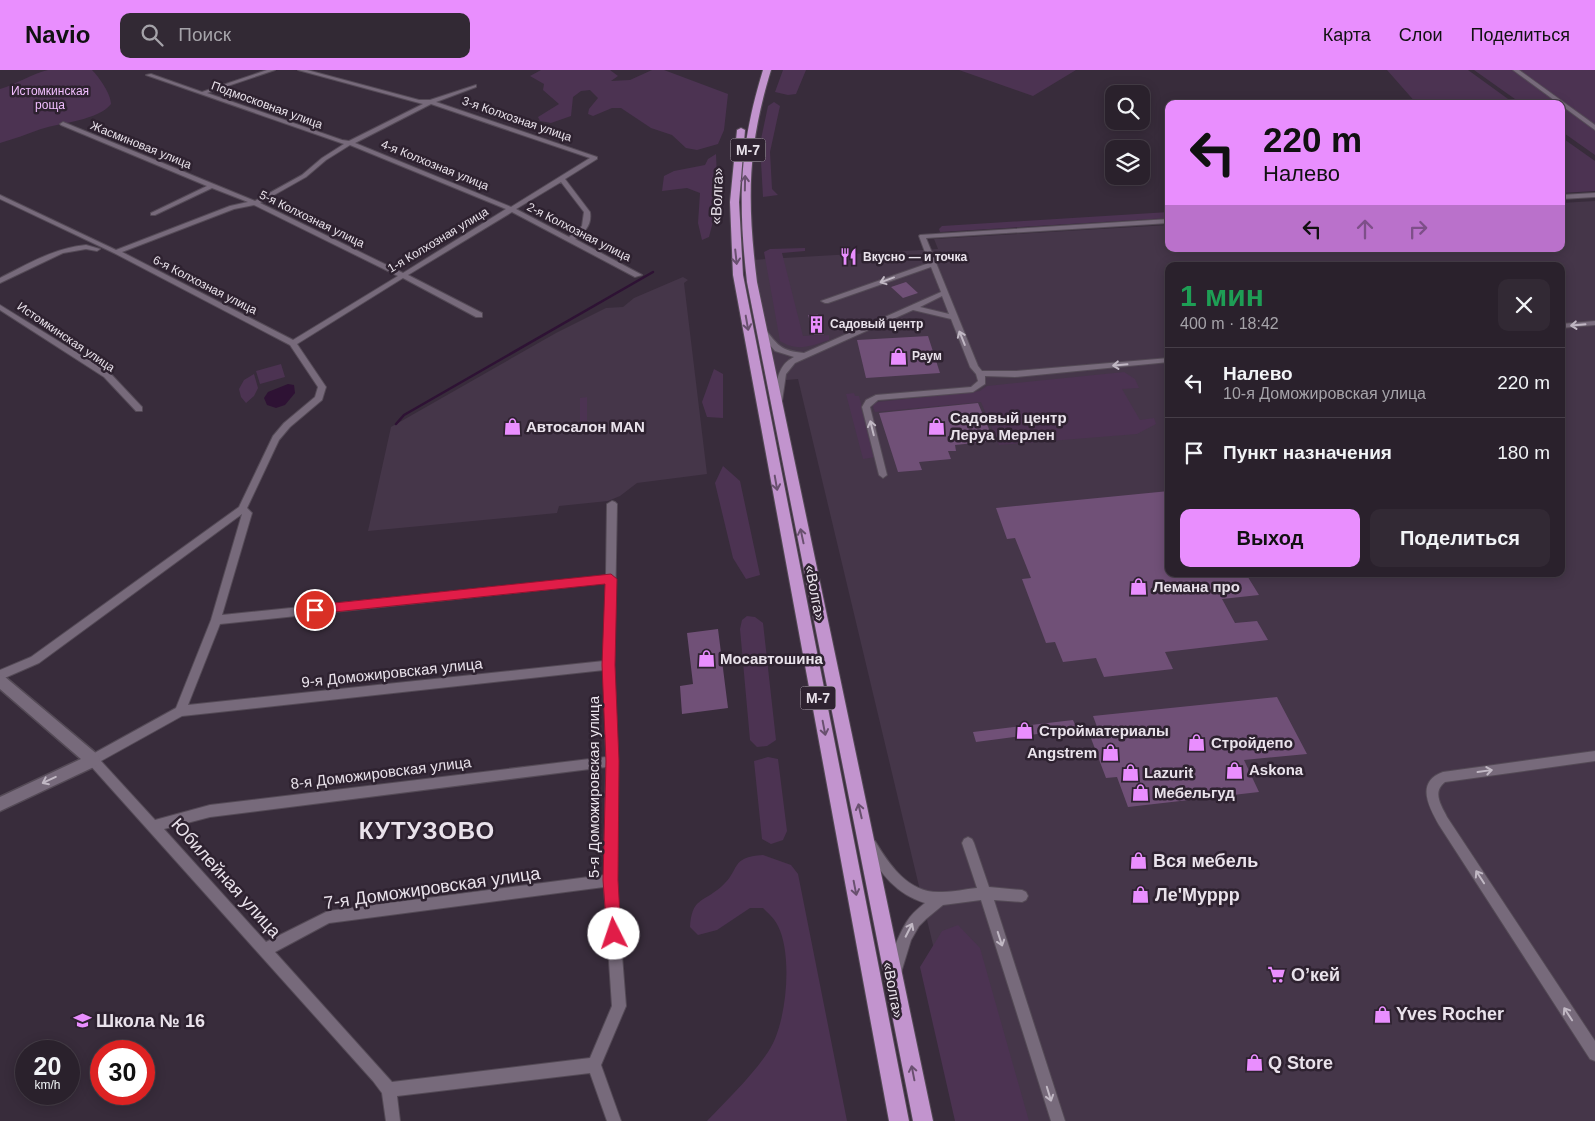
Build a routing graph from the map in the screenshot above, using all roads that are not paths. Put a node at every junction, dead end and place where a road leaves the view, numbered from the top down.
1 (272, 70) edge
2 (301, 70) edge
3 (767, 70) edge
4 (1516, 70) edge
5 (149, 74) dead end
6 (474, 86) dead end
7 (203, 93) junction
8 (1557, 100) edge
9 (432, 102) junction
10 (747, 103) dead end
11 (1565, 106) edge
12 (63, 124) dead end
13 (1595, 128) edge
14 (350, 143) junction
15 (595, 158) joint
16 (562, 179) junction
17 (211, 186) junction
18 (1595, 195) edge
19 (0, 197) edge
20 (1565, 197) edge
21 (254, 204) junction
22 (511, 209) junction
23 (153, 214) dead end
24 (1165, 221) edge
25 (569, 240) junction
26 (106, 248) junction
27 (116, 252) junction
28 (933, 264) junction
29 (402, 274) junction
30 (638, 275) dead end
31 (0, 281) edge
32 (944, 293) junction
33 (825, 301) dead end
34 (0, 307) edge
35 (912, 307) junction
36 (479, 315) dead end
37 (954, 317) junction
38 (1595, 323) edge
39 (1565, 326) edge
40 (759, 327) junction
41 (293, 342) junction
42 (804, 355) junction
43 (1165, 360) edge
44 (980, 374) junction
45 (139, 409) dead end
46 (777, 412) junction
47 (883, 476) dead end
48 (612, 504) dead end
49 (242, 508) junction
50 (611, 579) junction
51 (216, 620) junction
52 (608, 665) junction
53 (0, 675) edge
54 (0, 681) edge
55 (180, 711) junction
56 (1595, 756) edge
57 (94, 760) junction
58 (612, 761) junction
59 (0, 804) edge
60 (155, 826) junction
61 (865, 834) junction
62 (968, 843) dead end
63 (610, 880) junction
64 (985, 893) junction
65 (1022, 896) dead end
66 (941, 899) junction
67 (265, 950) junction
68 (894, 977) junction
69 (1595, 1054) edge
70 (594, 1065) junction
71 (389, 1090) junction
72 (393, 1121) edge
73 (614, 1121) edge
74 (899, 1121) edge
75 (923, 1121) edge
76 (1058, 1121) edge

1 - 7 street
2 - 9 street, 3-я Колхозная улица
40 -> 3 highway, «Волга» / М-7
4 - 8 street
5 - 7 street, Подмосковная улица
6 - 9 street
7 - 14 street, Подмосковная улица
9 - 14 street
9 - 15 street, 3-я Колхозная улица
10 -> 74 highway, «Волга» / М-7
11 - 13 street
12 - 17 street, Жасминовая улица
14 - 21 street
14 - 22 street, 4-я Колхозная улица
15 - 16 street, 1-я Колхозная улица
16 - 22 street, 1-я Колхозная улица
16 - 25 street
17 - 21 street, 5-я Колхозная улица
17 - 23 street
18 - 20 street
19 - 26 street
21 - 27 street
21 - 29 street, 5-я Колхозная улица
22 - 25 street, 2-я Колхозная улица
22 - 29 street, 1-я Колхозная улица
24 - 28 street
25 - 30 street, 2-я Колхозная улица
26 - 27 street, 6-я Колхозная улица
26 - 31 street
27 - 41 street, 6-я Колхозная улица
28 - 32 street
28 -> 33 street
29 - 36 street, 5-я Колхозная улица
29 - 41 street, 1-я Колхозная улица
32 - 35 street
32 - 37 street
34 - 45 street, Истомкинская улица
35 - 37 street
35 - 42 street
44 -> 37 street
38 -> 39 street
40 - 42 street
40 - 46 highway, «Волга» / М-7
41 - 49 street
42 - 46 street
43 -> 44 street
47 -> 44 street
61 -> 46 highway, «Волга» / М-7
48 - 50 street, 5-я Доможировская улица
49 - 51 street
49 - 53 street
50 - 51 street
50 - 52 street, 5-я Доможировская улица
51 - 55 street
52 - 55 street, 9-я Доможировская улица
52 - 58 street, 5-я Доможировская улица
54 - 57 street, Юбилейная улица
55 - 57 street
69 -> 56 street
57 -> 59 street
57 - 60 street, Юбилейная улица
58 - 60 street, 8-я Доможировская улица
58 - 63 street, 5-я Доможировская улица
60 - 67 street, Юбилейная улица
61 - 66 street
61 - 68 highway, «Волга» / М-7
62 - 64 street
63 - 67 street, 7-я Доможировская улица
63 - 70 street, 5-я Доможировская улица
64 - 65 street
64 - 66 street
64 -> 76 street
68 -> 66 street
67 - 71 street, Юбилейная улица
75 -> 68 highway, «Волга» / М-7
70 - 71 street
70 - 73 street
71 - 72 street

